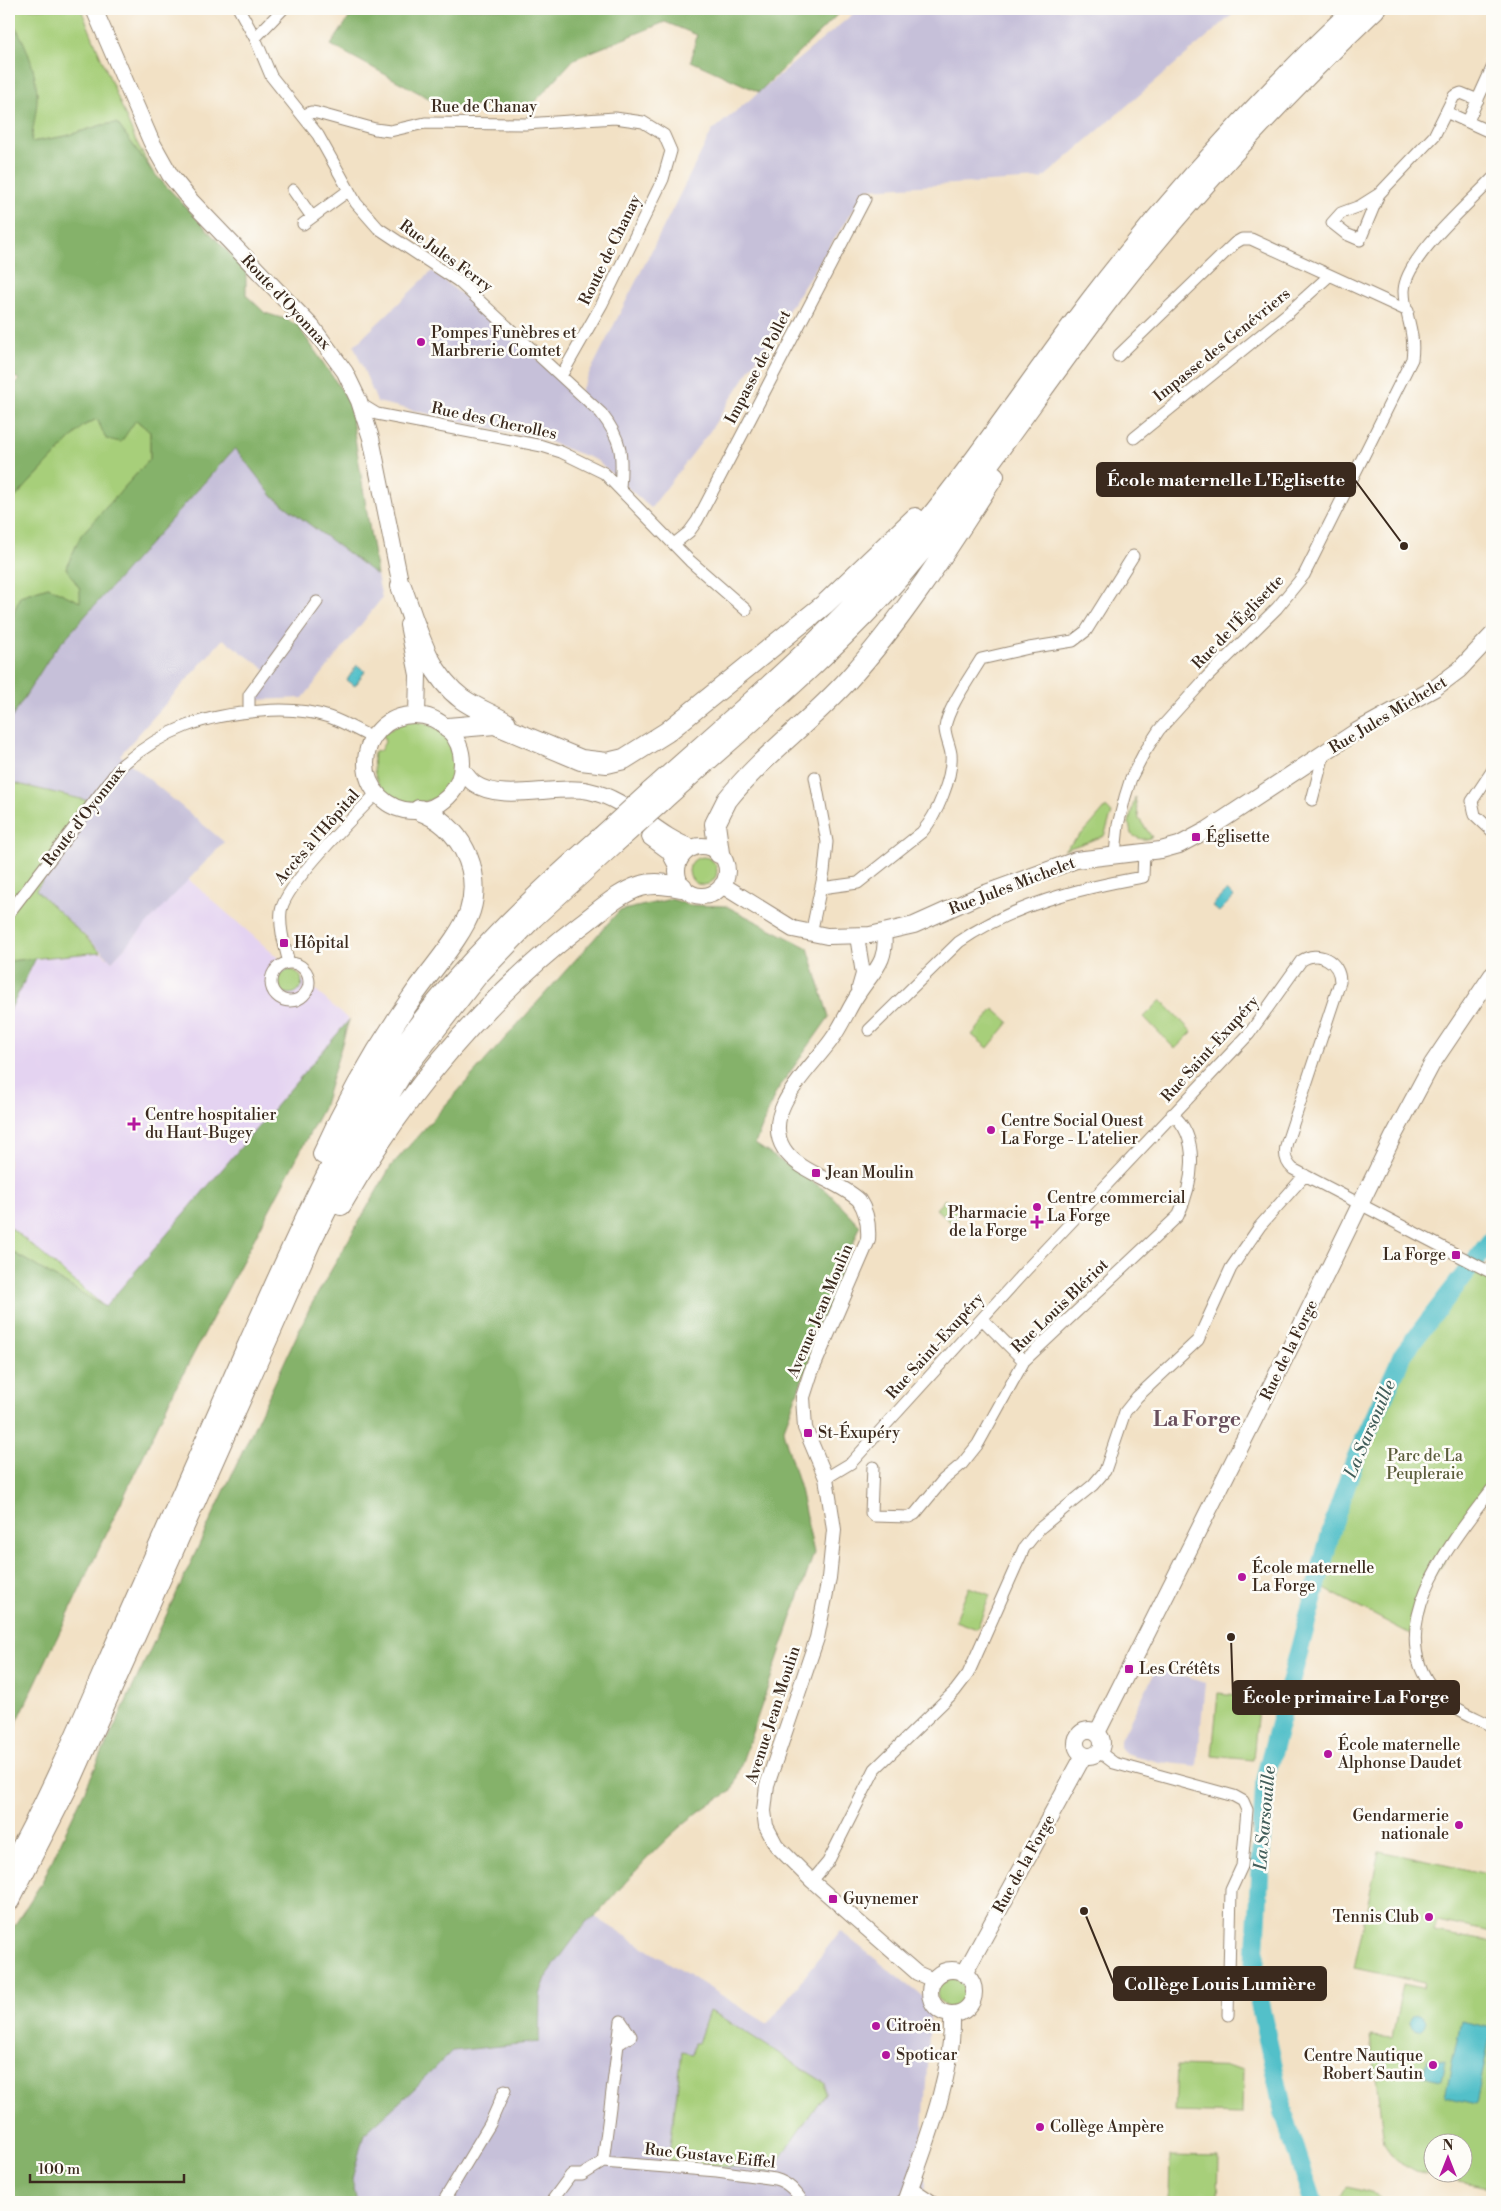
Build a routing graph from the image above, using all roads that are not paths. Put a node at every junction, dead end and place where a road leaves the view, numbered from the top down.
1 (94, 9) edge
2 (239, 9) edge
3 (283, 9) edge
4 (1354, 9) edge
5 (1375, 9) edge
6 (255, 38) junction
7 (1492, 68) edge
8 (1478, 100) junction
9 (1446, 112) junction
10 (303, 116) junction
11 (1468, 122) junction
12 (1492, 133) edge
13 (664, 135) joint
14 (1492, 179) edge
15 (293, 190) dead end
16 (348, 191) junction
17 (1378, 194) dead end
18 (865, 199) dead end
19 (1329, 276) junction
20 (1108, 301) junction
21 (1408, 311) junction
22 (1118, 356) dead end
23 (561, 376) junction
24 (360, 403) junction
25 (379, 414) junction
26 (371, 438) junction
27 (1134, 438) dead end
28 (985, 444) junction
29 (620, 488) junction
30 (674, 544) junction
31 (1133, 556) dead end
32 (401, 586) junction
33 (317, 602) dead end
34 (746, 610) dead end
35 (1492, 635) edge
36 (249, 712) junction
37 (417, 715) junction
38 (448, 728) junction
39 (373, 738) junction
40 (535, 741) junction
41 (1324, 754) junction
42 (462, 770) junction
43 (1492, 771) edge
44 (815, 777) dead end
45 (377, 793) junction
46 (656, 796) junction
47 (448, 797) junction
48 (1312, 800) dead end
49 (419, 810) junction
50 (1492, 831) edge
51 (608, 840) junction
52 (693, 848) junction
53 (1144, 851) junction
54 (718, 853) junction
55 (1115, 854) junction
56 (677, 866) junction
57 (722, 885) junction
58 (682, 887) junction
59 (821, 888) junction
60 (9, 913) edge
61 (884, 932) junction
62 (811, 934) junction
63 (857, 936) junction
64 (289, 963) dead end
65 (1492, 974) edge
66 (858, 994) junction
67 (869, 1030) dead end
68 (1172, 1114) junction
69 (1305, 1175) junction
70 (1359, 1204) junction
71 (1492, 1273) edge
72 (276, 1317) junction
73 (982, 1319) junction
74 (246, 1350) junction
75 (1024, 1361) junction
76 (873, 1467) dead end
77 (826, 1478) junction
78 (1492, 1490) edge
79 (1492, 1726) edge
80 (1097, 1733) junction
81 (1091, 1753) junction
82 (9, 1871) edge
83 (812, 1880) junction
84 (9, 1901) edge
85 (964, 1974) junction
86 (933, 1980) junction
87 (952, 2015) junction
88 (1228, 2015) dead end
89 (617, 2045) dead end
90 (505, 2090) dead end
91 (604, 2162) junction
92 (910, 2186) junction
93 (443, 2202) edge
94 (551, 2202) edge
95 (802, 2202) edge
96 (905, 2202) edge
97 (934, 2202) edge

1 - 24 main road, Route d'Oyonnax
2 - 6 street, Rue Jules Ferry
3 - 6 street
4 - 28 highway
5 - 20 highway
6 - 10 street, Rue Jules Ferry
7 - 8 street
8 - 9 street
8 - 11 street
9 - 11 street
9 - 17 street
10 - 13 street, Rue de Chanay
10 - 16 street, Rue Jules Ferry
11 - 12 street
13 - 23 street, Route de Chanay
14 - 21 street, Rue de l'Églisette
15 - 16 street
16 - 23 street, Rue Jules Ferry
18 - 30 street, Impasse de Pollet
19 - 21 street
19 - 22 street
19 - 27 street, Impasse des Genévriers
20 - 46 highway
20 - 54 highway
21 - 55 street, Rue de l'Églisette
23 - 29 street, Rue Jules Ferry
24 - 25 street, Rue des Cherolles
24 - 26 main road, Route d'Oyonnax
25 - 26 street
25 - 29 street, Rue des Cherolles
26 - 32 main road, Route d'Oyonnax
28 - 40 highway
28 - 46 highway
29 - 30 street, Rue des Cherolles
30 - 34 street, Rue des Cherolles
31 - 59 street
32 - 37 main road, Route d'Oyonnax
32 - 40 highway
33 - 36 street
35 - 41 main road, Rue Jules Michelet
36 - 39 street, Route d'Oyonnax
36 - 60 street, Route d'Oyonnax
37 - 38 main road
37 - 39 main road
38 - 40 highway
38 - 42 main road
39 - 45 main road
41 - 48 street
41 - 53 main road, Rue Jules Michelet
42 - 47 main road
42 - 52 main road
43 - 50 street
44 - 59 street
45 - 49 main road
45 - 64 street, Accès à l'Hôpital
46 - 51 highway, bridge
47 - 49 main road
47 - 56 main road
49 - 74 highway
51 - 72 highway
51 - 74 highway
52 - 54 main road
52 - 56 main road
53 - 55 main road, Rue Jules Michelet
53 - 67 street
54 - 57 main road
55 - 61 main road, Rue Jules Michelet
56 - 58 main road
57 - 58 main road
57 - 62 main road, Rue Jules Michelet
58 - 72 highway
59 - 62 street
61 - 63 main road, Rue Jules Michelet
61 - 66 street, Avenue Jean Moulin
62 - 63 main road, Rue Jules Michelet
63 - 66 street, Avenue Jean Moulin
65 - 70 main road, Rue de la Forge
66 - 77 street, Avenue Jean Moulin
68 - 69 street, Rue Saint-Exupéry
68 - 73 street, Rue Saint-Exupéry
68 - 75 street, Rue Louis Blériot
69 - 70 street, Rue Saint-Exupéry
69 - 83 street
70 - 71 street, Rue Saint-Exupéry
70 - 80 main road, Rue de la Forge
72 - 84 highway
73 - 75 street
73 - 77 street, Rue Saint-Exupéry
74 - 82 highway
75 - 76 street, Rue Louis Blériot
77 - 83 street, Avenue Jean Moulin
78 - 79 street
80 - 81 main road
80 - 81 main road
81 - 85 main road, Rue de la Forge
81 - 88 street
83 - 86 street, Avenue Jean Moulin
85 - 86 main road
85 - 87 main road
86 - 87 main road
87 - 92 main road
89 - 91 street
90 - 93 street
91 - 94 street
91 - 95 street, Rue Gustave Eiffel
92 - 96 main road
92 - 97 street

